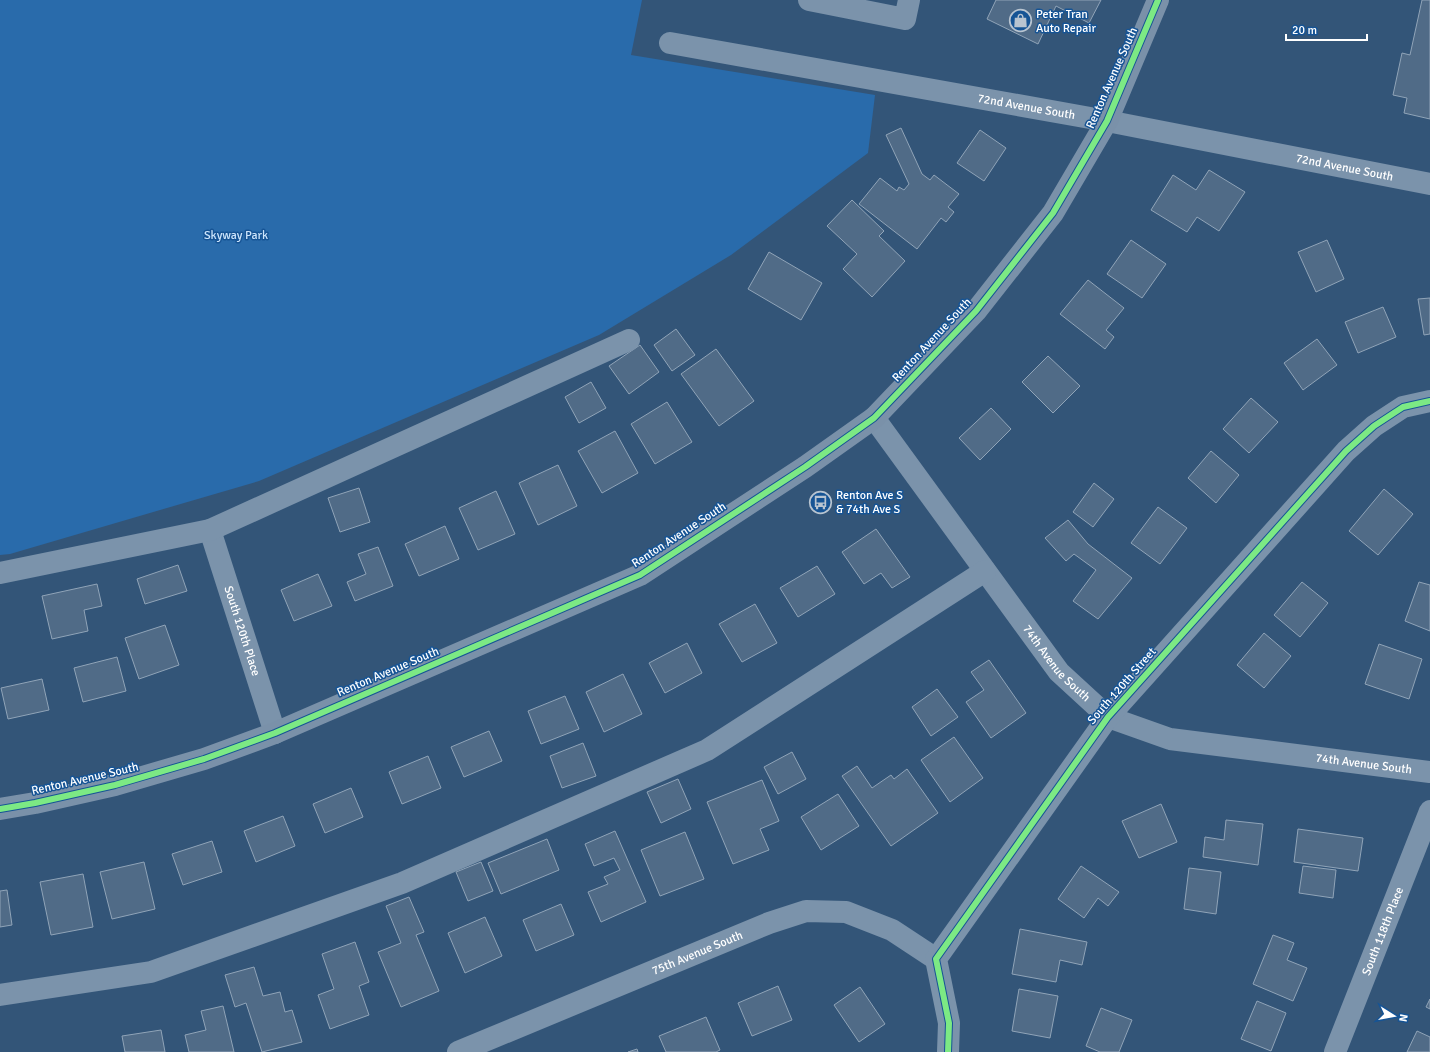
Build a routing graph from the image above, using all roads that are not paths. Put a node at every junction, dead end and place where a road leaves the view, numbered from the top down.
1 (809, 0) edge
2 (909, 0) edge
3 (1158, 0) edge
4 (670, 43) dead end
5 (1107, 121) junction
6 (1430, 184) edge
7 (629, 340) dead end
8 (1430, 401) edge
9 (874, 418) junction
10 (210, 530) junction
11 (985, 571) junction
12 (0, 573) edge
13 (1108, 717) junction
14 (275, 733) junction
15 (1430, 772) edge
16 (0, 809) edge
17 (1430, 811) edge
18 (936, 959) junction
19 (0, 995) edge
20 (458, 1052) edge
21 (948, 1052) edge
22 (1335, 1052) edge

1 - 2 street
3 - 5 main road, Renton Avenue South
4 - 5 street, 72nd Avenue South
5 - 6 street, 72nd Avenue South
5 - 9 main road, Renton Avenue South
7 - 10 street
8 - 13 street, South 120th Street
9 - 11 street, 74th Avenue South
9 - 14 main road, Renton Avenue South
10 - 12 street
10 - 14 street, South 120th Place
11 - 13 street, 74th Avenue South
11 - 19 street
13 - 15 street, 74th Avenue South
13 - 18 street, South 120th Street
14 - 16 main road, Renton Avenue South
17 - 22 street, South 118th Place
18 - 20 street, 75th Avenue South
18 - 21 street

